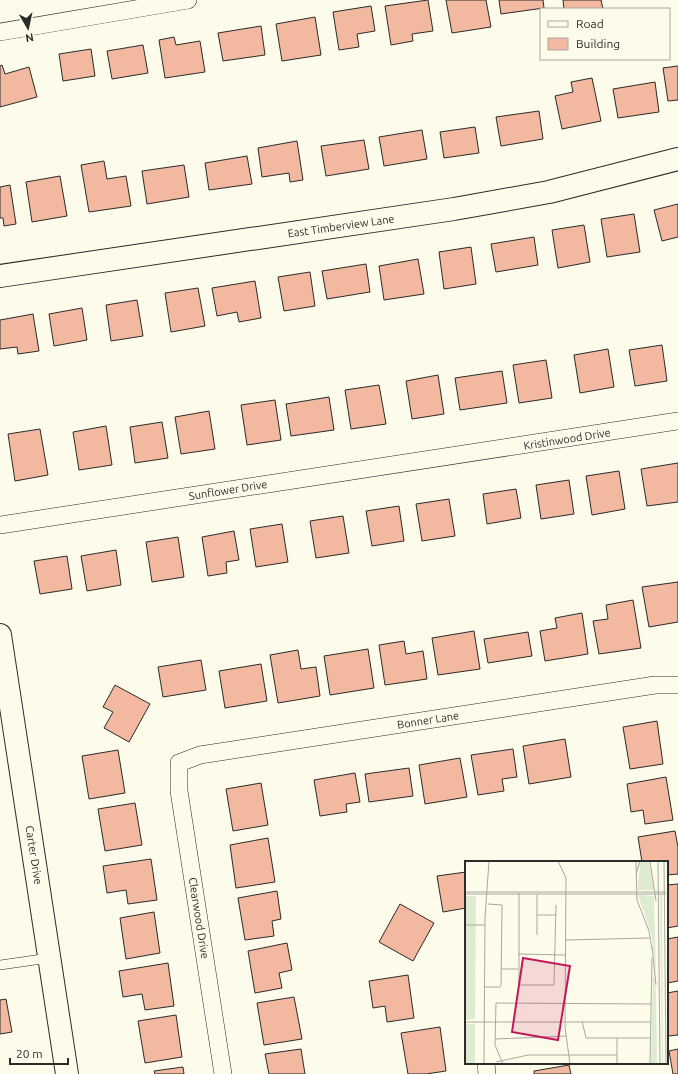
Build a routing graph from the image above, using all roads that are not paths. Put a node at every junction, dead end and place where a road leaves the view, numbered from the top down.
1 (188, 0) edge
2 (0, 32) edge
3 (678, 158) edge
4 (0, 276) edge
5 (678, 421) edge
6 (457, 456) joint
7 (0, 525) edge
8 (1, 648) edge
9 (678, 685) edge
10 (179, 762) joint
11 (49, 958) junction
12 (0, 965) edge
13 (486, 1064) edge
14 (67, 1074) edge
15 (223, 1074) edge
16 (487, 1074) edge

1 - 2 street
3 - 4 street, East Timberview Lane
5 - 6 street, Kristinwood Drive
6 - 7 street, Sunflower Drive
8 - 11 street, Carter Drive
9 - 10 street, Bonner Lane
10 - 15 street, Clearwood Drive
11 - 12 lane
11 - 14 street, Carter Drive
13 - 16 street

